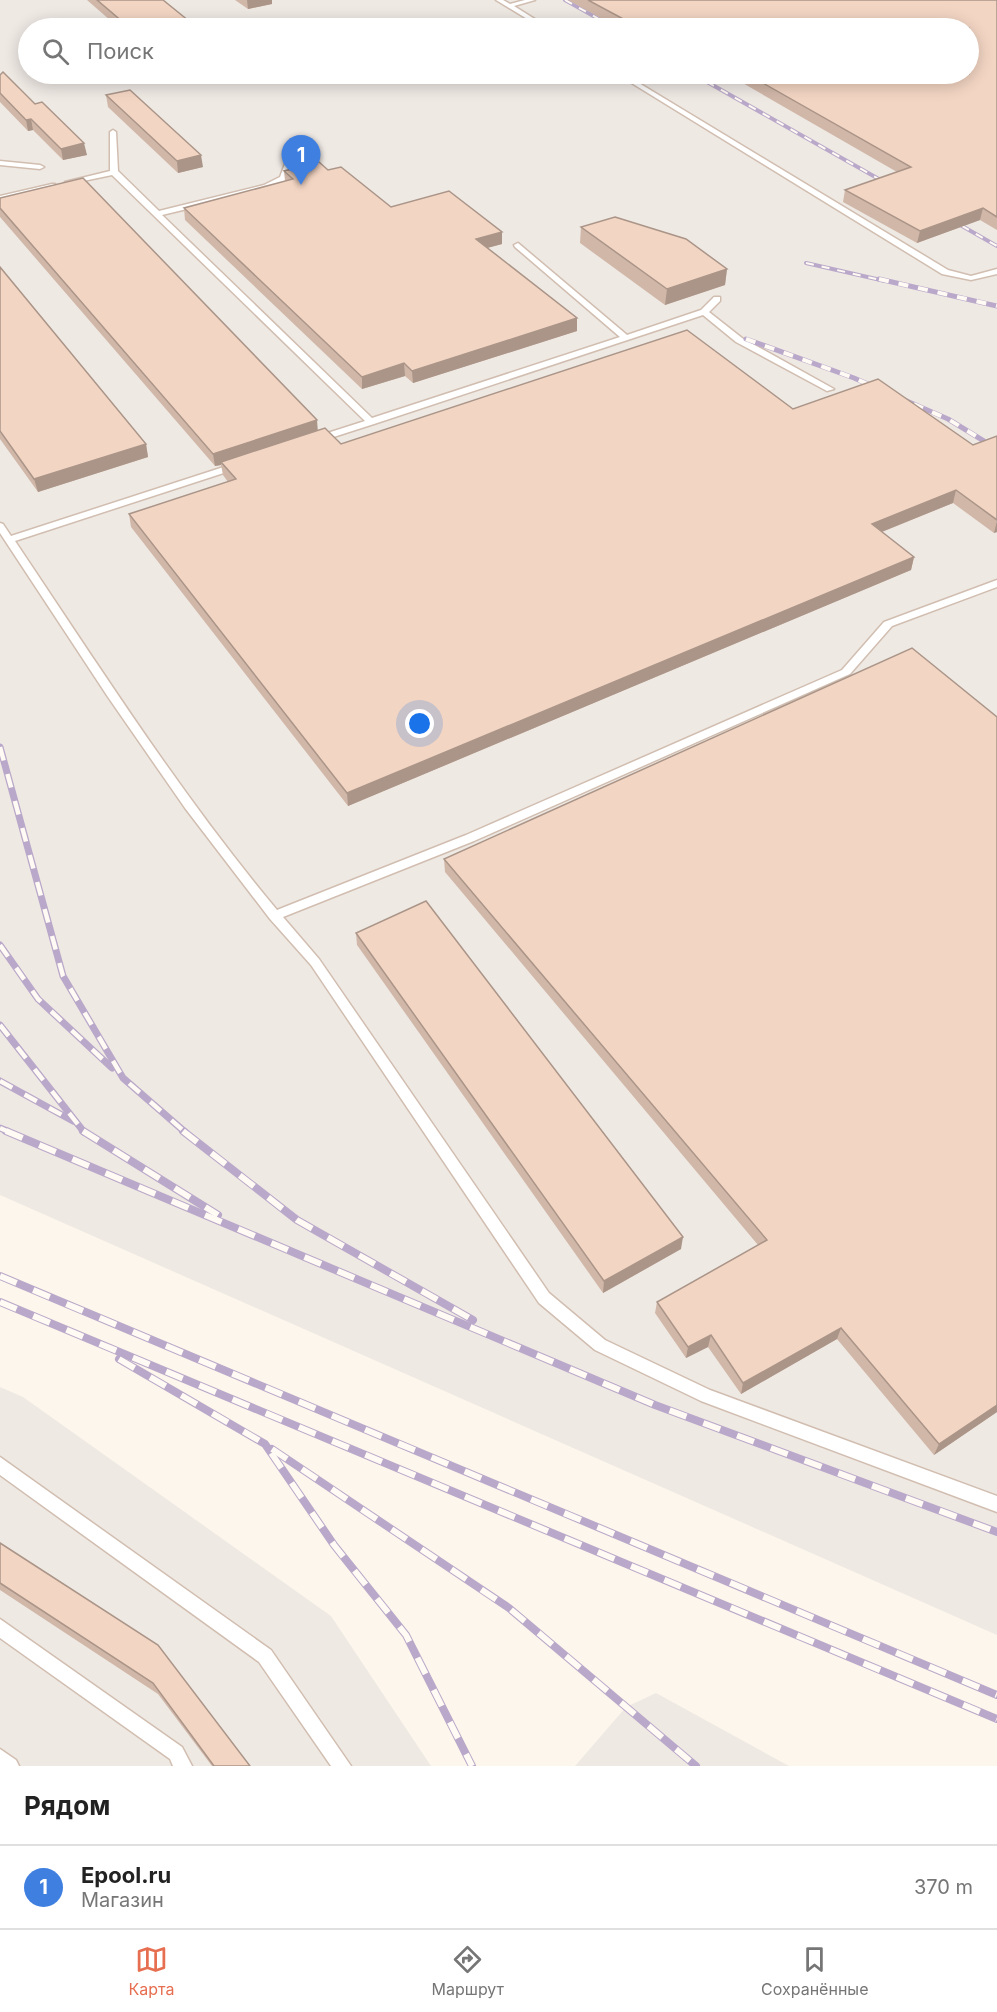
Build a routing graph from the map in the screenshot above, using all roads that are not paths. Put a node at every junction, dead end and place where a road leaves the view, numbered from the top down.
1 (499, 0) edge
2 (532, 0) edge
3 (508, 6) junction
4 (529, 18) edge
5 (636, 84) edge
6 (113, 132) dead end
7 (0, 163) edge
8 (289, 163) dead end
9 (40, 167) dead end
10 (114, 172) junction
11 (0, 198) edge
12 (156, 214) junction
13 (518, 245) dead end
14 (997, 271) edge
15 (717, 299) dead end
16 (704, 312) junction
17 (626, 338) junction
18 (830, 389) dead end
19 (370, 422) junction
20 (303, 444) edge
21 (246, 463) edge
22 (0, 526) edge
23 (9, 540) junction
24 (997, 583) edge
25 (274, 916) junction
26 (0, 1465) edge
27 (997, 1504) edge
28 (0, 1628) edge
29 (0, 1758) edge
30 (10, 1766) edge
31 (183, 1766) edge
32 (342, 1766) edge

1 - 3 lane
2 - 3 lane
3 - 4 lane
5 - 14 lane
6 - 10 lane
7 - 9 lane
8 - 12 lane
10 - 11 lane
10 - 12 lane
12 - 19 lane
13 - 17 lane
15 - 16 lane
16 - 17 lane
16 - 18 lane
17 - 19 lane
19 - 20 lane
21 - 23 lane
22 - 23 lane
23 - 25 lane
24 - 25 lane
25 - 27 lane
26 - 32 lane
28 - 31 lane
29 - 30 lane

